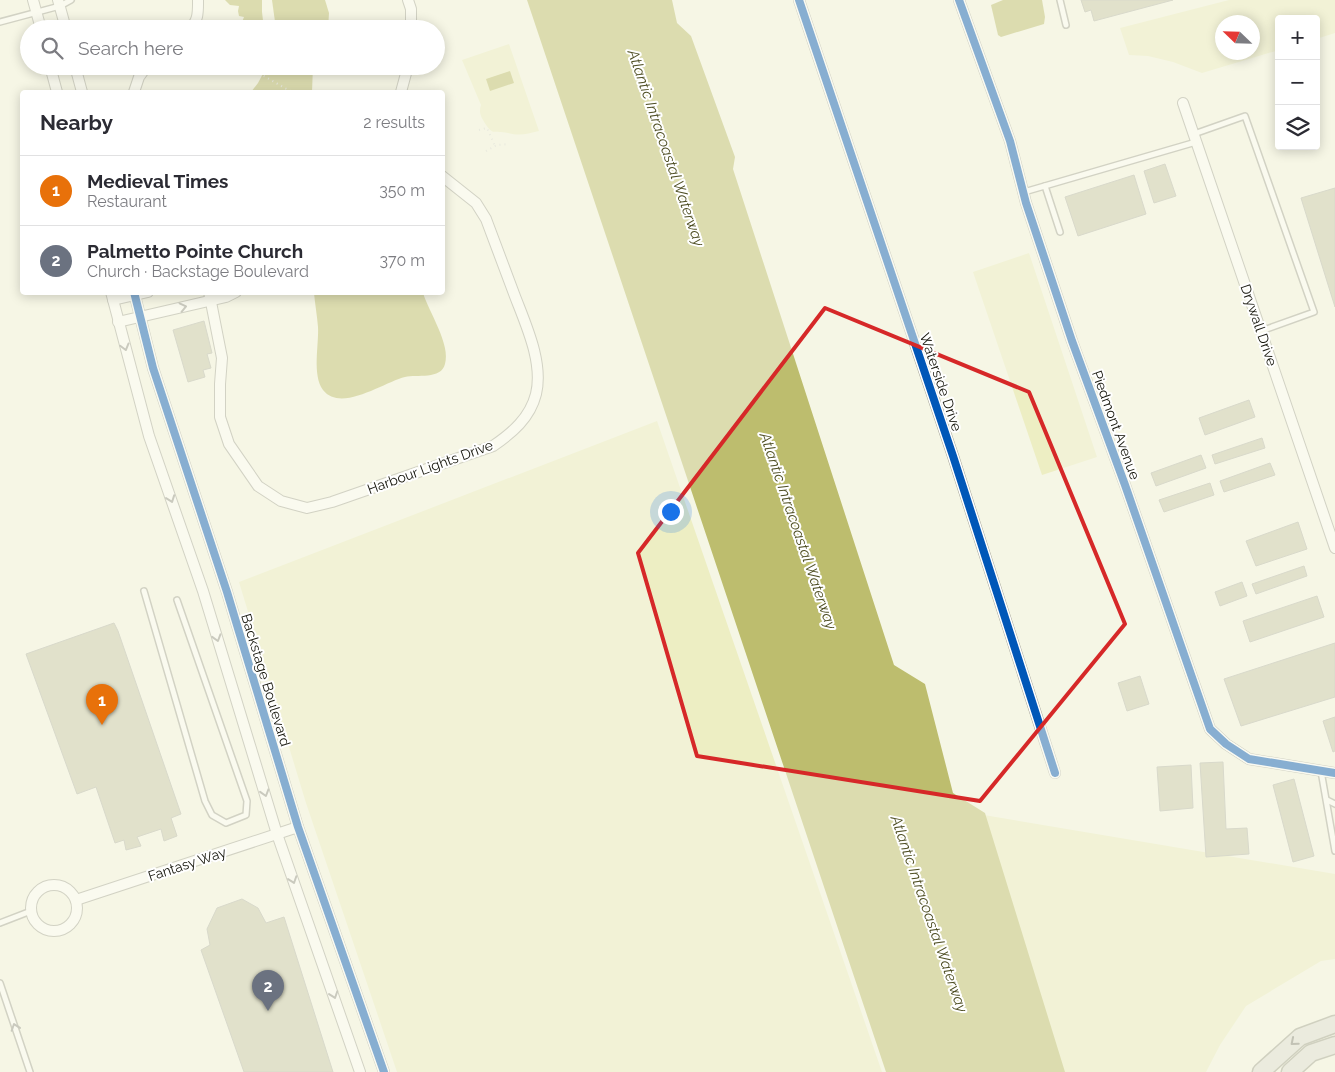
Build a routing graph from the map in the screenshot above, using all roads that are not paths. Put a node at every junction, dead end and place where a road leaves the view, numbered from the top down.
1 (33, 0) edge
2 (71, 0) edge
3 (198, 0) edge
4 (408, 0) edge
5 (799, 0) edge
6 (959, 0) edge
7 (1060, 0) edge
8 (59, 3) edge
9 (36, 12) junction
10 (38, 20) edge
11 (64, 20) edge
12 (195, 20) edge
13 (411, 20) edge
14 (0, 22) edge
15 (1066, 25) dead end
16 (52, 75) edge
17 (77, 75) edge
18 (140, 75) edge
19 (406, 75) edge
20 (56, 90) edge
21 (81, 90) edge
22 (135, 90) edge
23 (402, 90) edge
24 (1183, 103) dead end
25 (1195, 138) junction
26 (445, 178) edge
27 (1045, 186) junction
28 (1024, 192) junction
29 (1060, 232) dead end
30 (134, 295) edge
31 (230, 295) edge
32 (112, 296) edge
33 (210, 296) edge
34 (140, 316) junction
35 (118, 322) junction
36 (1261, 331) junction
37 (1335, 548) edge
38 (144, 591) dead end
39 (177, 600) dead end
40 (1321, 771) junction
41 (1055, 773) dead end
42 (1335, 773) edge
43 (1327, 800) junction
44 (1335, 804) edge
45 (298, 827) junction
46 (277, 834) junction
47 (1335, 851) edge
48 (76, 900) junction
49 (31, 911) junction
50 (0, 923) edge
51 (0, 983) edge
52 (1335, 1024) edge
53 (1335, 1045) edge
54 (30, 1072) edge
55 (360, 1072) edge
56 (384, 1072) edge
57 (1261, 1072) edge
58 (1290, 1072) edge

1 - 9 street
2 - 8 lane
3 - 12 street
4 - 13 street
5 - 41 street, Waterside Drive
6 - 28 street, Piedmont Avenue
7 - 15 lane
8 - 9 lane
8 - 11 street
9 - 10 street
9 - 14 lane
16 - 20 street
17 - 21 street
18 - 22 street
19 - 23 street
24 - 25 street, Drywall Drive
25 - 27 lane
25 - 36 street, Drywall Drive
25 - 36 lane
26 - 33 street, Harbour Lights Drive
27 - 28 lane
27 - 29 lane
28 - 40 street, Piedmont Avenue
30 - 34 street, Backstage Boulevard
31 - 33 street
32 - 35 street
34 -> 33 street
34 - 35 street
34 - 45 street, Backstage Boulevard
35 -> 46 street
36 - 37 street, Drywall Drive
38 - 39 lane
40 - 42 street, Piedmont Avenue
40 - 43 lane
43 - 44 lane
43 - 47 lane
45 - 46 street, Fantasy Way
45 - 56 street, Backstage Boulevard
46 - 48 street, Fantasy Way
46 -> 55 street
48 - 49 street
48 - 49 street
49 - 50 lane
54 -> 51 lane
52 -> 57 highway
53 - 58 highway

